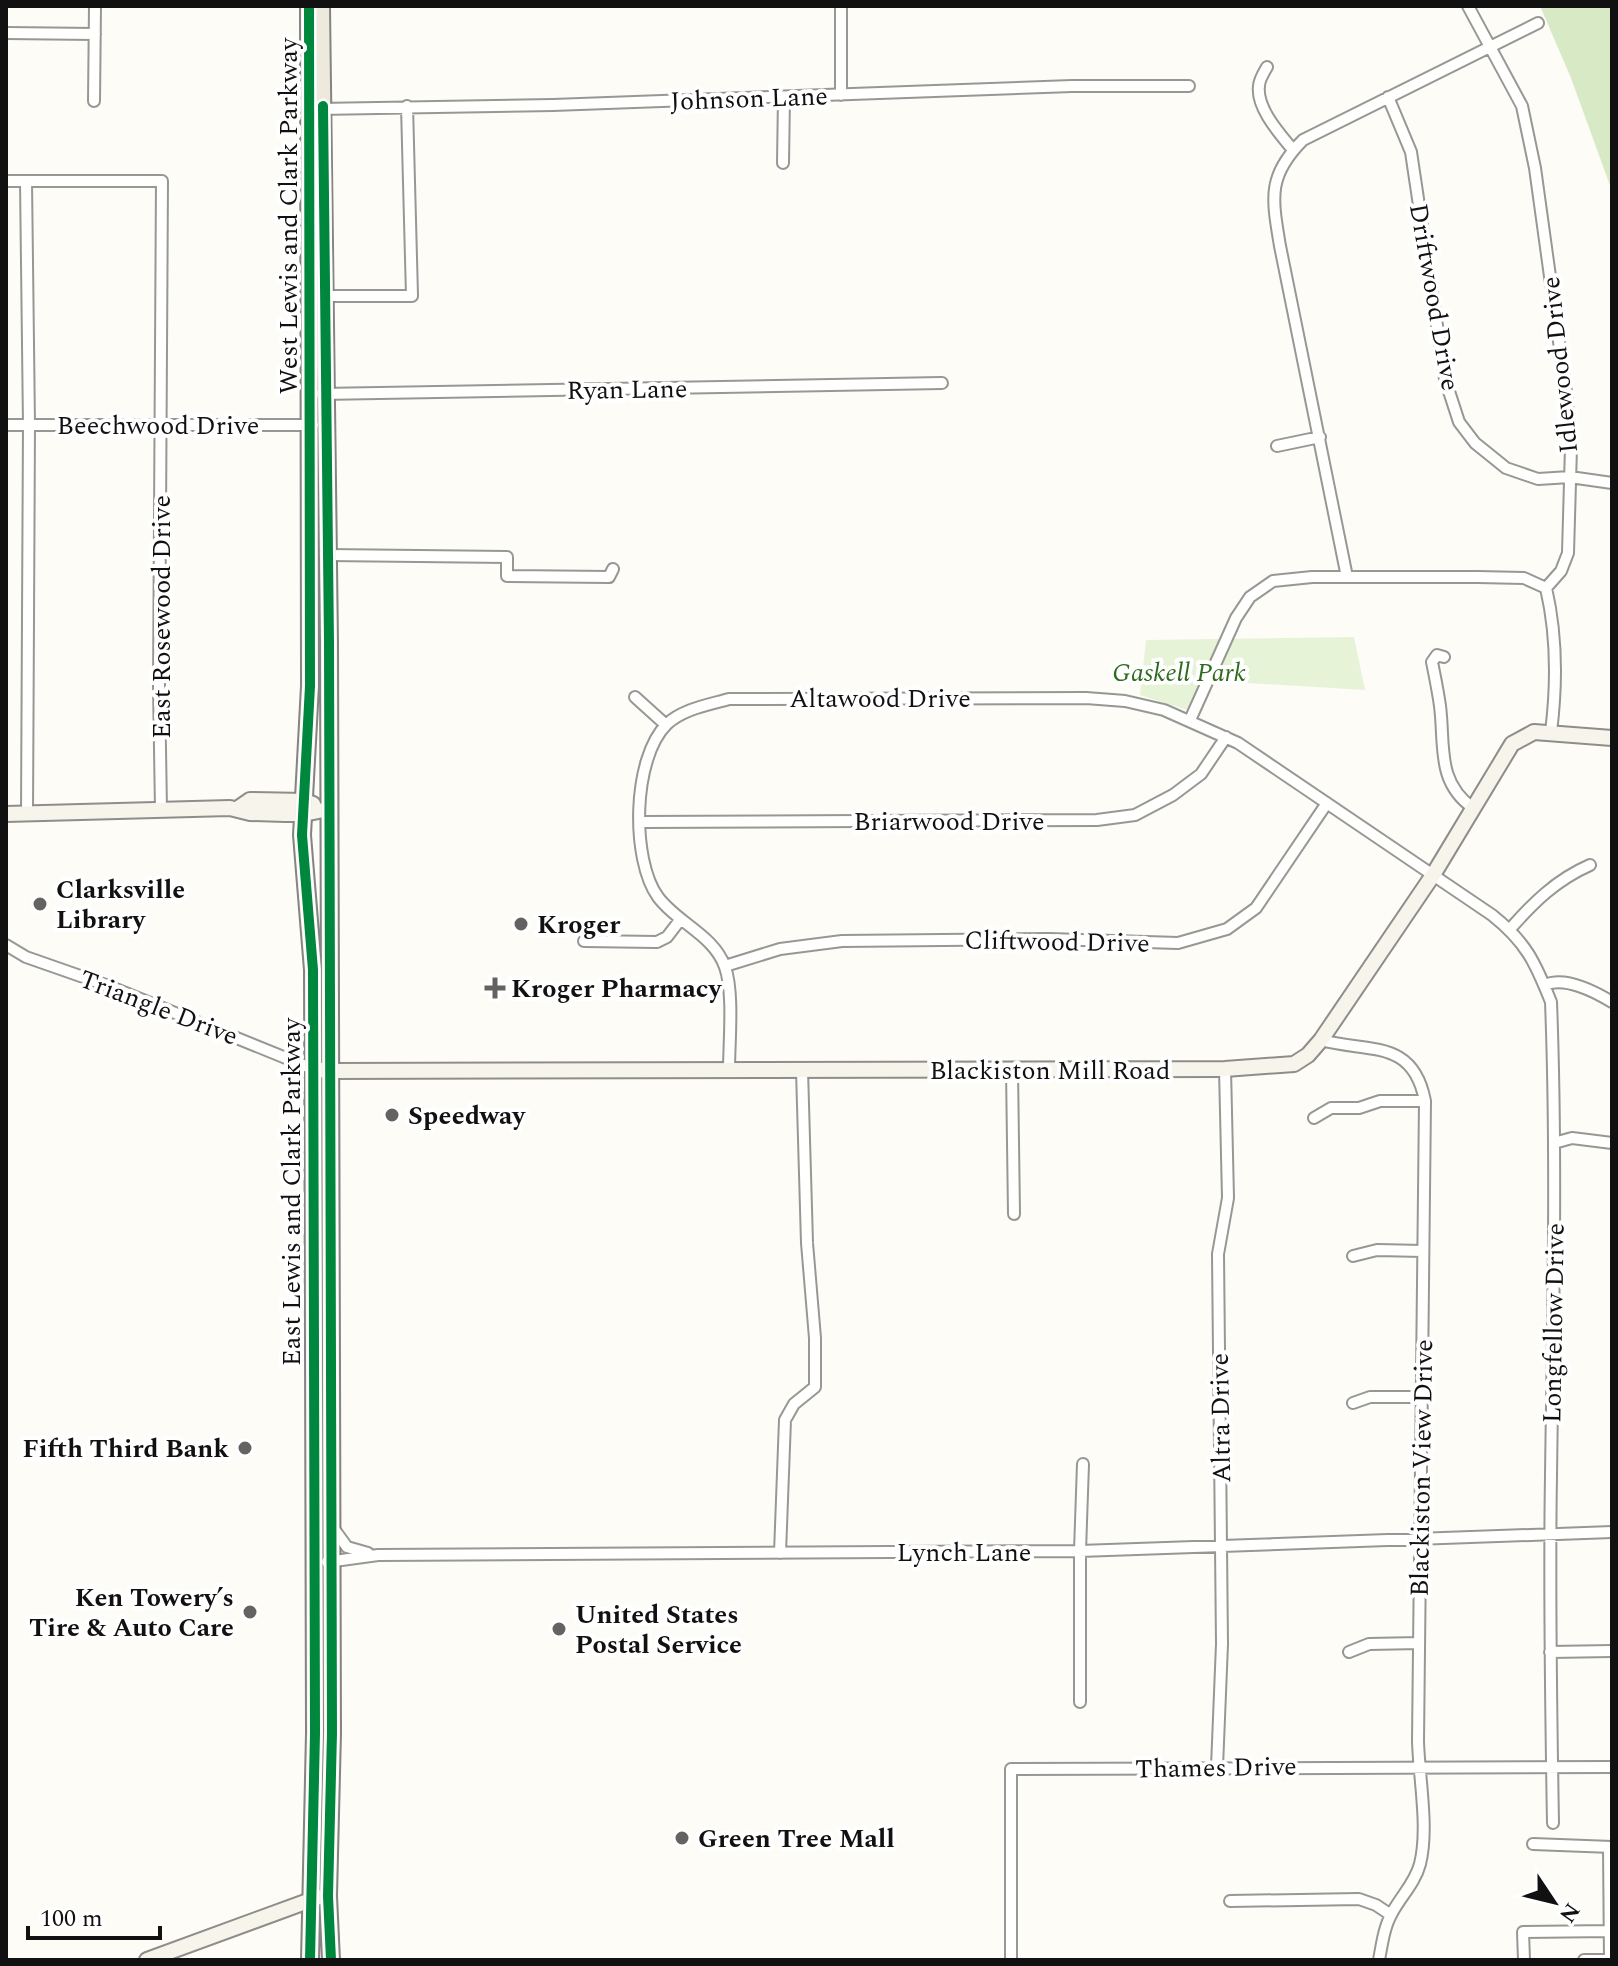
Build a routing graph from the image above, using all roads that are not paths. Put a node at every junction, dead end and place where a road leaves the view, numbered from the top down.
1 (95, 6) edge
2 (309, 6) edge
3 (321, 6) edge
4 (841, 6) edge
5 (1468, 6) edge
6 (1538, 23) dead end
7 (6, 33) edge
8 (95, 34) junction
9 (1490, 46) junction
10 (1267, 67) dead end
11 (1189, 86) dead end
12 (841, 95) junction
13 (784, 97) junction
14 (1388, 97) junction
15 (94, 101) dead end
16 (407, 106) junction
17 (316, 109) junction
18 (1293, 150) junction
19 (783, 163) dead end
20 (6, 181) edge
21 (26, 181) junction
22 (325, 296) junction
23 (942, 383) dead end
24 (318, 394) junction
25 (161, 424) junction
26 (6, 425) edge
27 (29, 425) junction
28 (319, 425) junction
29 (1320, 437) junction
30 (1277, 446) dead end
31 (1570, 477) junction
32 (1612, 483) edge
33 (328, 555) junction
34 (613, 569) dead end
35 (1347, 577) junction
36 (1546, 588) junction
37 (1444, 657) dead end
38 (635, 697) dead end
39 (1190, 720) junction
40 (666, 725) junction
41 (1551, 732) junction
42 (1226, 737) junction
43 (1612, 738) edge
44 (1327, 803) junction
45 (304, 808) junction
46 (1473, 808) junction
47 (328, 809) junction
48 (161, 810) junction
49 (6, 814) edge
50 (27, 814) junction
51 (641, 822) junction
52 (1590, 865) dead end
53 (1433, 875) junction
54 (680, 920) junction
55 (1510, 929) junction
56 (584, 941) dead end
57 (6, 945) edge
58 (725, 966) junction
59 (1545, 985) junction
60 (1612, 1002) edge
61 (1321, 1040) junction
62 (1225, 1069) junction
63 (321, 1070) junction
64 (729, 1070) junction
65 (802, 1070) junction
66 (1012, 1070) junction
67 (1425, 1101) junction
68 (1314, 1118) dead end
69 (1554, 1143) junction
70 (1612, 1143) edge
71 (1014, 1214) dead end
72 (1423, 1251) junction
73 (1353, 1256) dead end
74 (1421, 1397) junction
75 (1353, 1403) dead end
76 (1083, 1464) dead end
77 (330, 1517) junction
78 (1612, 1532) edge
79 (1551, 1535) junction
80 (1420, 1540) junction
81 (1221, 1548) junction
82 (1080, 1551) junction
83 (780, 1553) junction
84 (378, 1555) junction
85 (331, 1561) junction
86 (313, 1563) junction
87 (1419, 1643) junction
88 (1612, 1651) edge
89 (1349, 1652) dead end
90 (1550, 1652) junction
91 (1080, 1702) dead end
92 (1217, 1767) junction
93 (1419, 1767) junction
94 (1612, 1767) edge
95 (1552, 1768) junction
96 (1553, 1823) dead end
97 (1533, 1844) dead end
98 (1610, 1847) edge
99 (328, 1896) junction
100 (310, 1898) junction
101 (1230, 1901) dead end
102 (1391, 1915) junction
103 (1610, 1931) junction
104 (147, 1960) edge
105 (310, 1960) edge
106 (331, 1960) edge
107 (1011, 1960) edge
108 (1379, 1960) edge
109 (1524, 1960) edge
110 (1584, 1960) edge

1 - 8 street
2 - 17 main road, West Lewis and Clark Parkway
3 - 17 main road, West Lewis and Clark Parkway
4 - 12 street
5 - 9 street, Idlewood Drive
6 - 9 street
7 - 8 street
8 - 15 street
9 - 14 street
9 - 31 street, Idlewood Drive
10 - 18 street
11 - 12 street, Johnson Lane
12 - 13 street, Johnson Lane
13 - 16 street, Johnson Lane
13 - 19 street
14 - 18 street
14 - 31 street, Driftwood Drive
16 - 17 street, Johnson Lane
16 - 22 street
17 - 22 main road, West Lewis and Clark Parkway
17 - 24 main road, West Lewis and Clark Parkway
18 - 29 street
20 - 21 street
21 - 25 street, East Rosewood Drive
21 - 27 street
22 - 24 main road, West Lewis and Clark Parkway
23 - 24 street, Ryan Lane
24 - 28 main road, West Lewis and Clark Parkway
25 - 27 street, Beechwood Drive
25 - 28 street, Beechwood Drive
25 - 48 street, East Rosewood Drive
26 - 27 street, Beechwood Drive
27 - 50 street
28 - 33 main road, East Lewis and Clark Parkway
28 - 45 main road, East Lewis and Clark Parkway
29 - 30 street
29 - 35 street
31 - 32 street, Driftwood Drive
31 - 36 street, Idlewood Drive
33 - 34 street
33 - 47 main road, East Lewis and Clark Parkway
35 - 36 street
35 - 39 street
36 - 41 street
37 - 46 street
38 - 40 street
39 - 40 street, Altawood Drive
39 - 42 street, Altawood Drive
40 - 51 street
41 - 43 main road, Blackiston Mill Road
41 - 46 main road, Blackiston Mill Road
42 - 44 street, Altawood Drive
42 - 51 street, Briarwood Drive
44 - 53 street, Altawood Drive
44 - 58 street, Cliftwood Drive
45 - 47 main road
45 - 48 main road
45 - 63 main road, East Lewis and Clark Parkway
46 - 53 main road, Blackiston Mill Road
47 - 63 main road, East Lewis and Clark Parkway
48 - 50 main road
49 - 50 main road
51 - 54 street
52 - 55 street
53 - 55 street, Longfellow Drive
53 - 61 main road, Blackiston Mill Road
54 - 56 street
54 - 58 street
55 - 59 street, Longfellow Drive
57 - 63 street, Triangle Drive
58 - 64 street
59 - 60 street
59 - 69 street, Longfellow Drive
61 - 62 main road, Blackiston Mill Road
61 - 67 street, Blackiston View Drive
62 - 66 main road, Blackiston Mill Road
62 - 81 street, Altra Drive
63 - 64 main road, Blackiston Mill Road
63 - 77 main road, East Lewis and Clark Parkway
63 - 86 main road, East Lewis and Clark Parkway
64 - 65 main road, Blackiston Mill Road
65 - 66 main road, Blackiston Mill Road
65 - 83 street
66 - 71 street
67 - 68 street
67 - 72 street, Blackiston View Drive
69 - 70 street
69 - 79 street, Longfellow Drive
72 - 73 street
72 - 74 street, Blackiston View Drive
74 - 75 street
74 - 80 street, Blackiston View Drive
76 - 82 street
77 - 84 street, Lynch Lane
77 - 85 main road, East Lewis and Clark Parkway
78 - 79 street, Lynch Lane
79 - 80 street, Lynch Lane
79 - 90 street, Longfellow Drive
80 - 81 street, Lynch Lane
80 - 87 street, Blackiston View Drive
81 - 82 street, Lynch Lane
81 - 92 street, Altra Drive
82 - 83 street, Lynch Lane
82 - 91 street
83 - 84 street, Lynch Lane
84 - 85 street, Lynch Lane
85 - 86 street, Lynch Lane
85 - 99 main road, East Lewis and Clark Parkway
86 - 100 main road, East Lewis and Clark Parkway
87 - 89 street
87 - 93 street, Blackiston View Drive
88 - 90 street
90 - 95 street, Longfellow Drive
92 - 93 street, Thames Drive
92 - 107 street, Thames Drive
93 - 95 street, Thames Drive
93 - 102 street, Blackiston View Drive
94 - 95 street, Thames Drive
95 - 96 street, Longfellow Drive
97 - 98 street
98 - 103 street
99 - 100 main road
99 - 106 main road, East Lewis and Clark Parkway
100 - 104 main road
100 - 105 main road, East Lewis and Clark Parkway
101 - 102 street
102 - 108 street, Blackiston View Drive
103 - 109 street
103 - 110 street

